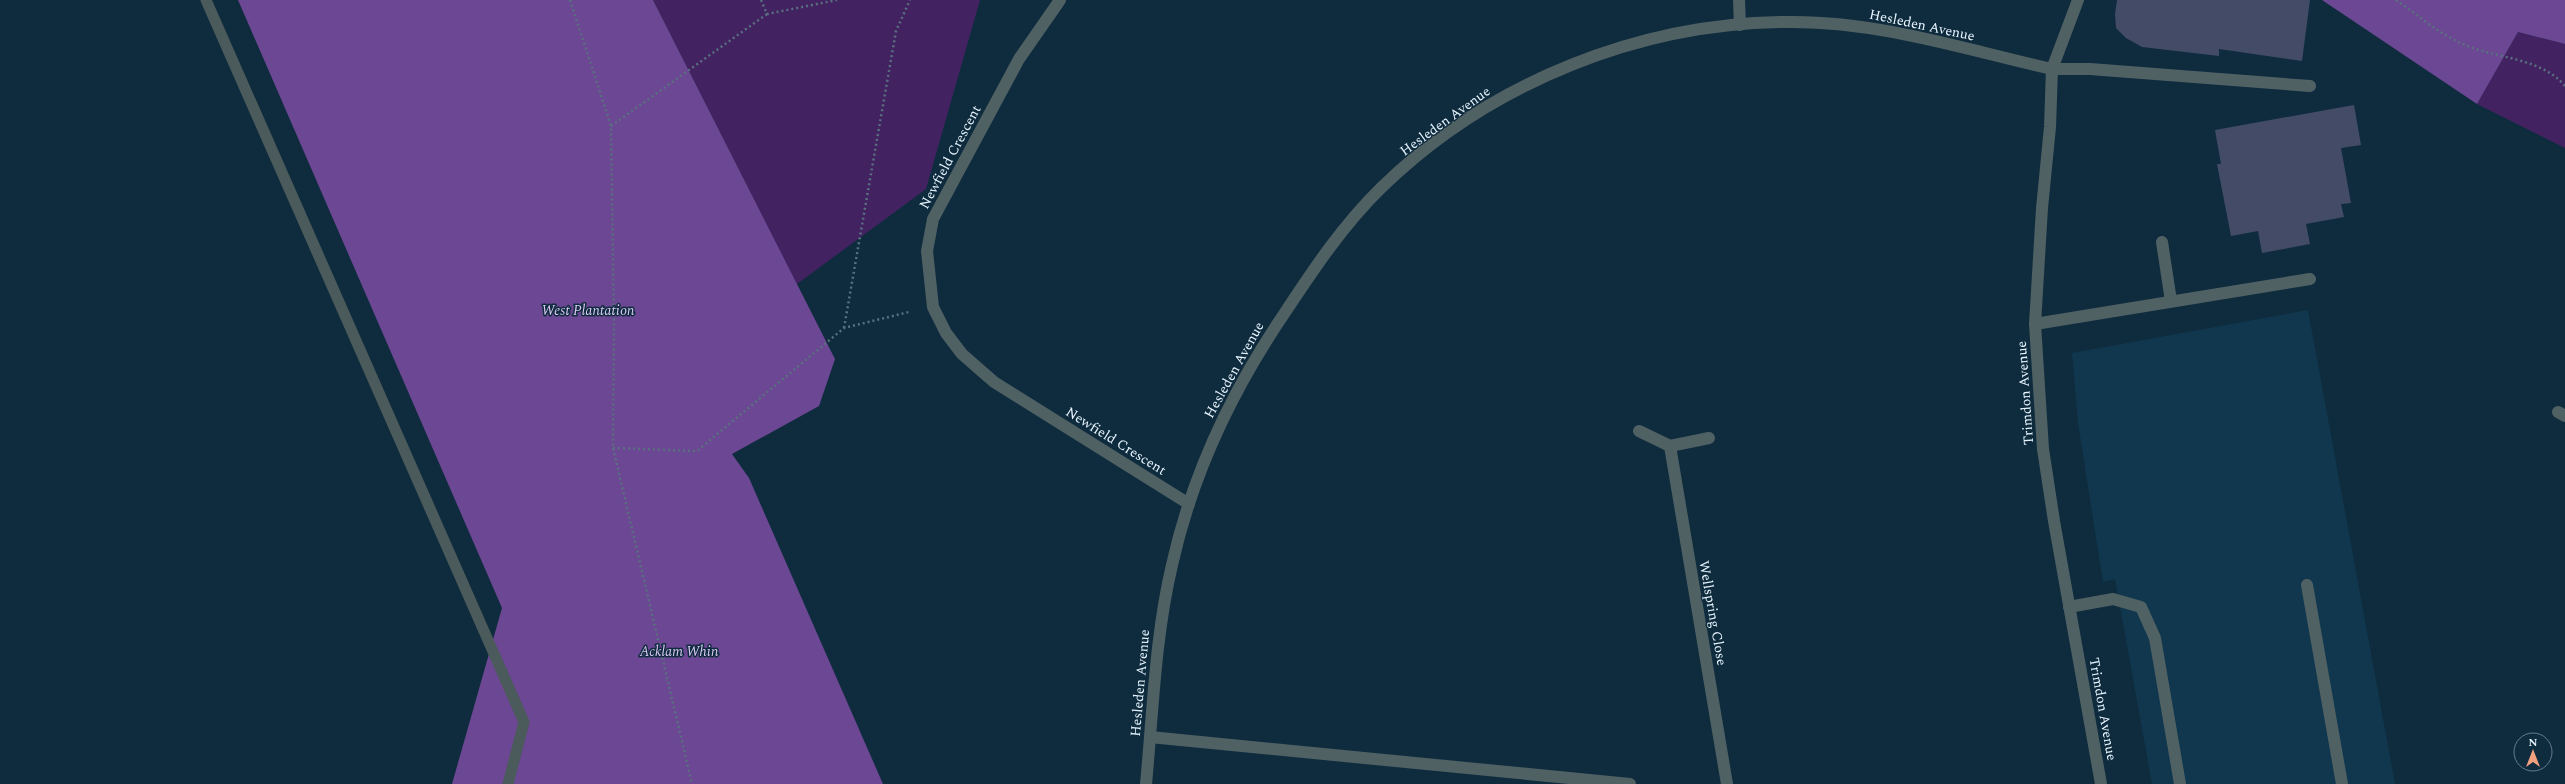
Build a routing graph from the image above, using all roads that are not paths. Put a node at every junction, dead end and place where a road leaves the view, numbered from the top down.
1 (1060, 0) edge
2 (1739, 0) edge
3 (2078, 0) edge
4 (1740, 25) junction
5 (2052, 69) junction
6 (2310, 86) dead end
7 (2162, 242) dead end
8 (2310, 279) dead end
9 (2171, 301) junction
10 (2035, 324) junction
11 (1639, 430) dead end
12 (1709, 438) dead end
13 (1670, 446) junction
14 (1189, 504) junction
15 (2307, 585) dead end
16 (2069, 607) junction
17 (1150, 737) junction
18 (1146, 784) edge
19 (1630, 784) edge
20 (1727, 784) edge
21 (2101, 784) edge
22 (2180, 784) edge
23 (2342, 784) edge

1 - 14 street, Newfield Crescent
2 - 4 street
3 - 5 street, Trimdon Avenue
4 - 5 street, Hesleden Avenue
4 - 14 street, Hesleden Avenue
5 - 6 street, Hesleden Avenue
5 - 10 street, Trimdon Avenue
7 - 9 street
8 - 9 street
9 - 10 street
10 - 16 street, Trimdon Avenue
11 - 13 street
12 - 13 street
13 - 20 street, Wellspring Close
14 - 17 street, Hesleden Avenue
15 - 23 street
16 - 21 street, Trimdon Avenue
16 - 22 street
17 - 18 street, Hesleden Avenue
17 - 19 street

